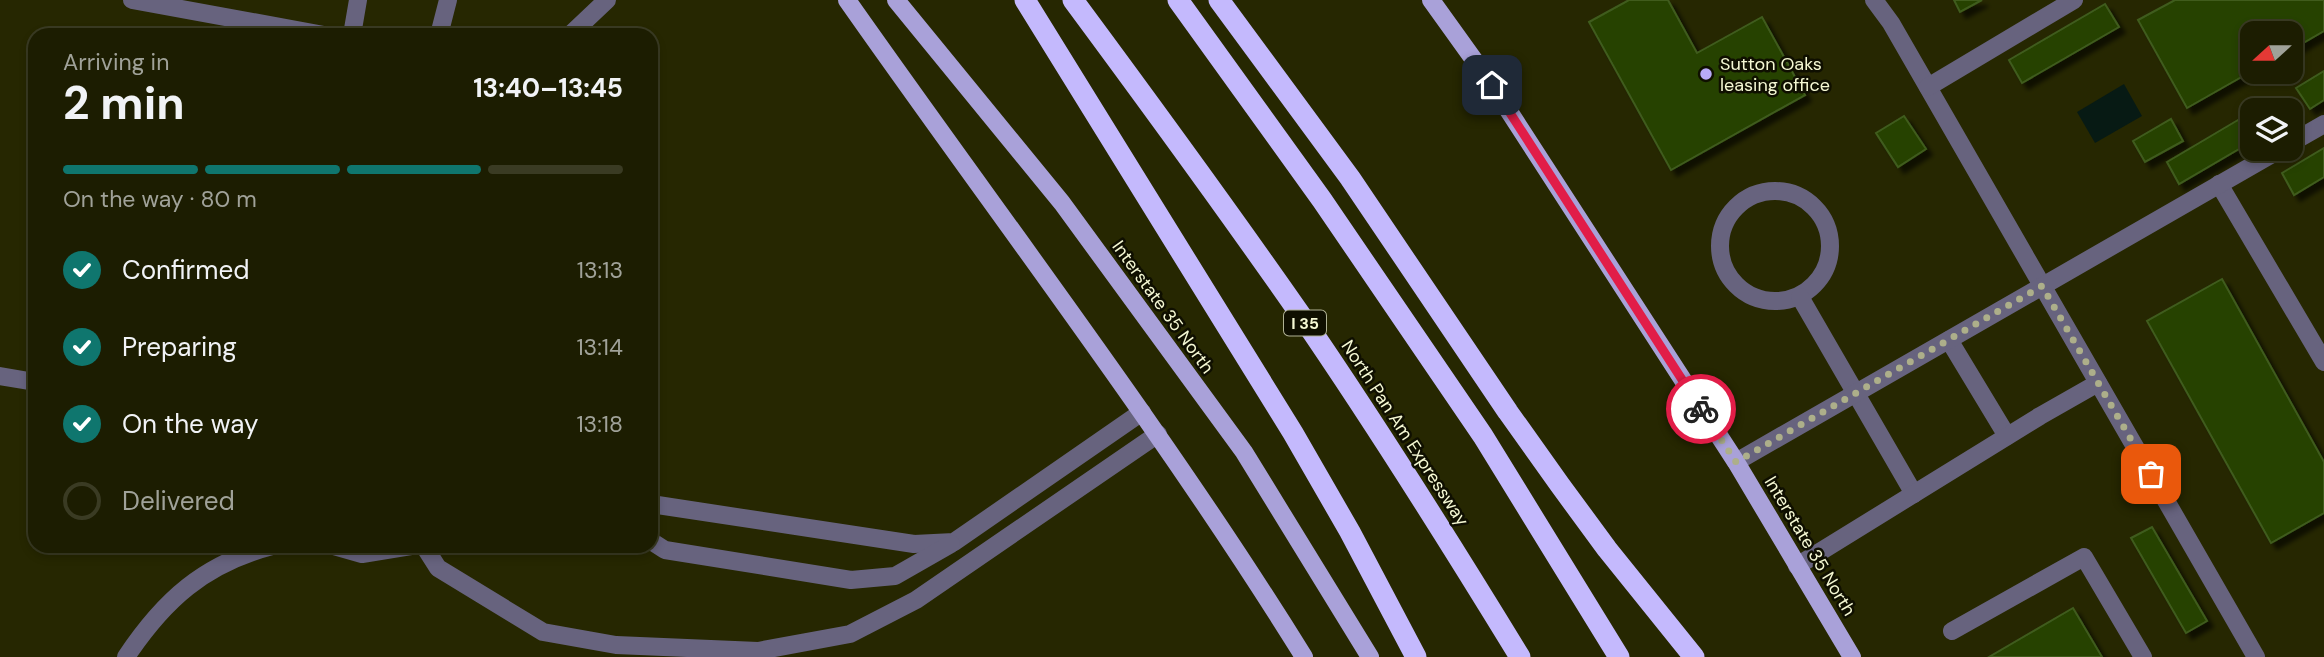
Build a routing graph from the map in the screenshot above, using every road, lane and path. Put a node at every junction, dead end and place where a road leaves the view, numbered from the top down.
1 (132, 0) edge
2 (358, 0) edge
3 (448, 0) edge
4 (607, 0) edge
5 (847, 0) edge
6 (896, 0) edge
7 (1025, 0) edge
8 (1073, 0) edge
9 (1178, 0) edge
10 (1219, 0) edge
11 (1431, 0) edge
12 (1874, 0) edge
13 (2074, 0) edge
14 (286, 28) edge
15 (353, 28) edge
16 (441, 28) edge
17 (577, 28) edge
18 (1928, 87) junction
19 (2324, 124) edge
20 (2303, 136) edge
21 (2260, 161) edge
22 (2219, 184) junction
23 (2042, 286) junction
24 (1800, 296) junction
25 (1948, 340) junction
26 (2324, 362) edge
27 (0, 376) edge
28 (28, 381) edge
29 (2098, 383) junction
30 (1856, 393) junction
31 (1142, 412) junction
32 (1158, 434) junction
33 (2007, 436) junction
34 (1736, 462) junction
35 (1914, 494) junction
36 (658, 505) edge
37 (954, 542) junction
38 (658, 546) edge
39 (246, 553) edge
40 (428, 553) edge
41 (1797, 566) junction
42 (1952, 631) dead end
43 (126, 657) edge
44 (1304, 657) edge
45 (1370, 657) edge
46 (1416, 657) edge
47 (1520, 657) edge
48 (1619, 657) edge
49 (1693, 657) edge
50 (1852, 657) edge
51 (2143, 657) edge
52 (2256, 657) edge

1 - 14 street
2 - 15 street
3 - 16 street
4 - 17 street
5 - 31 main road
6 - 45 main road, Interstate 35 North
7 - 46 highway
8 - 47 highway, North Pan Am Expressway / I 35
9 - 48 highway
10 - 49 highway
11 - 34 main road, Interstate 35 North
12 - 18 street
13 - 18 street
18 - 23 street
19 - 20 street
21 - 22 street
22 - 23 street
22 - 26 street
23 - 25 street
23 - 29 street
24 - 24 street
24 - 30 street
25 - 30 street
25 - 33 street
27 - 28 street
29 - 33 street
29 - 52 street
30 - 34 street
30 - 35 street
31 - 32 main road
31 - 37 street
32 - 40 street
32 - 44 main road
33 - 35 street
34 - 41 main road, Interstate 35 North
35 - 41 street
36 - 37 street
37 - 38 street
39 - 43 street
41 - 50 main road, Interstate 35 North
42 - 51 street

